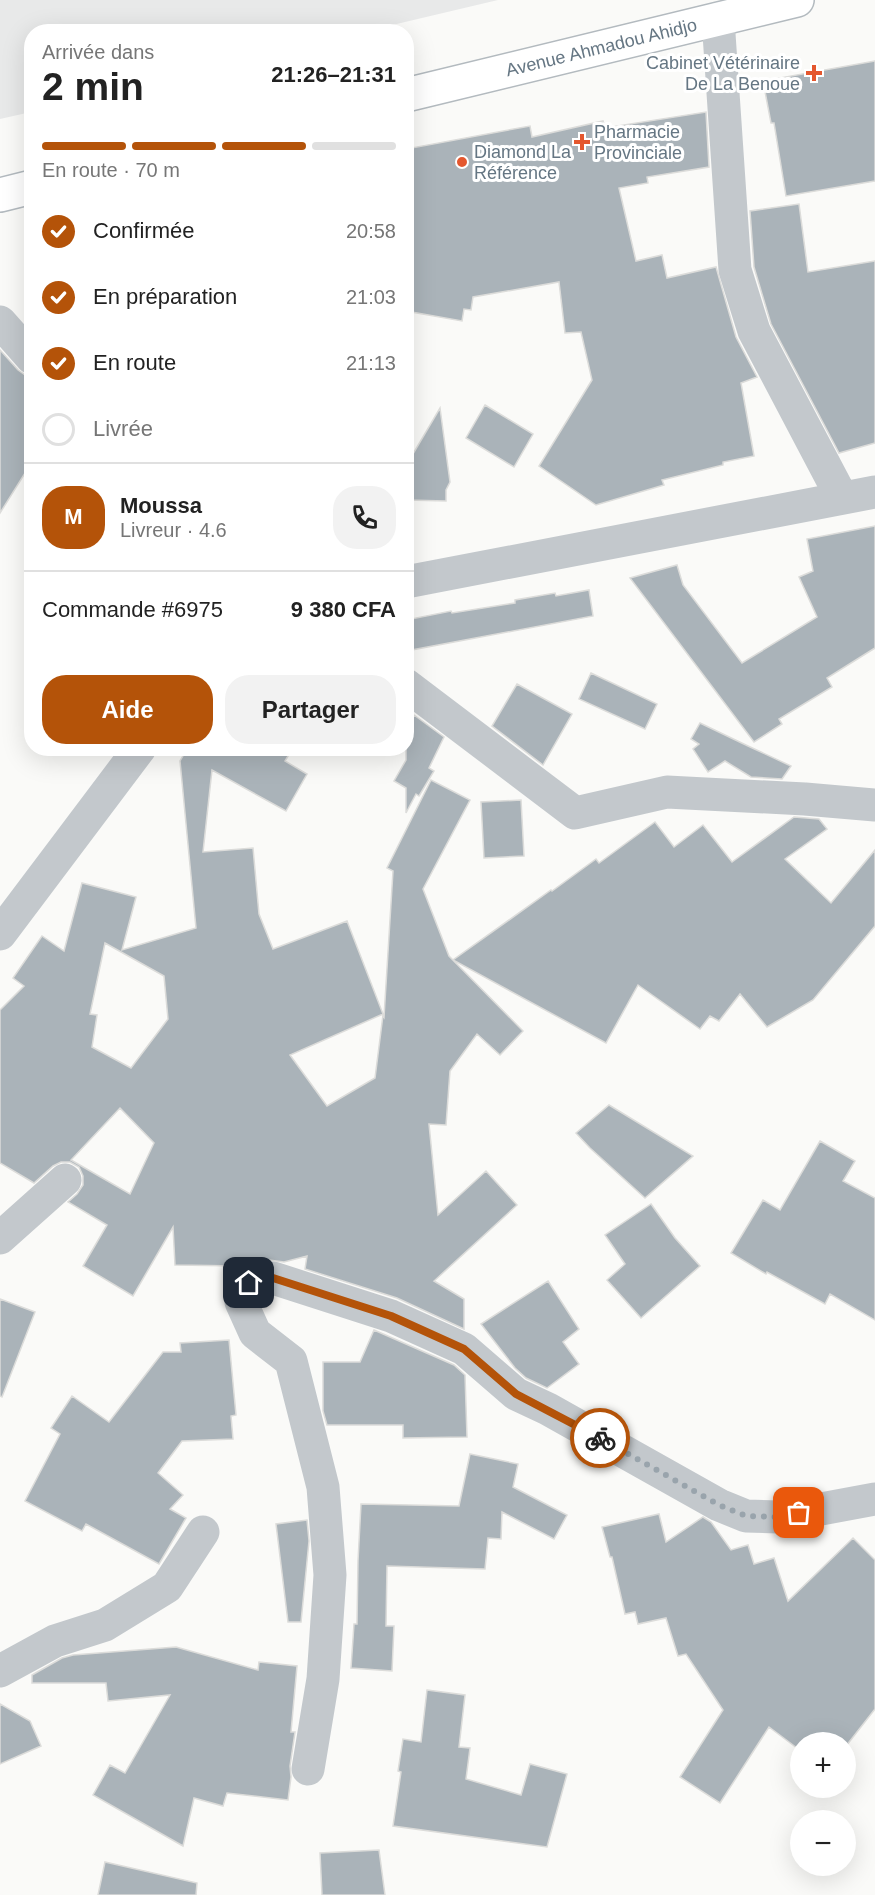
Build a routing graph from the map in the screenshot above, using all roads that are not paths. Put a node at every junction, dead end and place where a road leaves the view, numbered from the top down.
1 (797, 0) edge
2 (718, 19) junction
3 (414, 93) edge
4 (24, 189) edge
5 (0, 195) edge
6 (0, 322) edge
7 (24, 348) edge
8 (875, 492) edge
9 (842, 498) junction
10 (414, 580) edge
11 (414, 691) edge
12 (134, 756) edge
13 (875, 805) edge
14 (0, 934) edge
15 (65, 1180) dead end
16 (0, 1238) edge
17 (875, 1499) edge
18 (203, 1532) dead end
19 (0, 1671) edge
20 (308, 1769) dead end

1 - 2 main road, Avenue Ahmadou Ahidjo
2 - 3 main road, Avenue Ahmadou Ahidjo
2 - 9 street
4 - 5 main road
6 - 7 street
8 - 9 street
9 - 10 street
11 - 13 street
12 - 14 street
15 - 16 street
17 - 20 street
18 - 19 street

